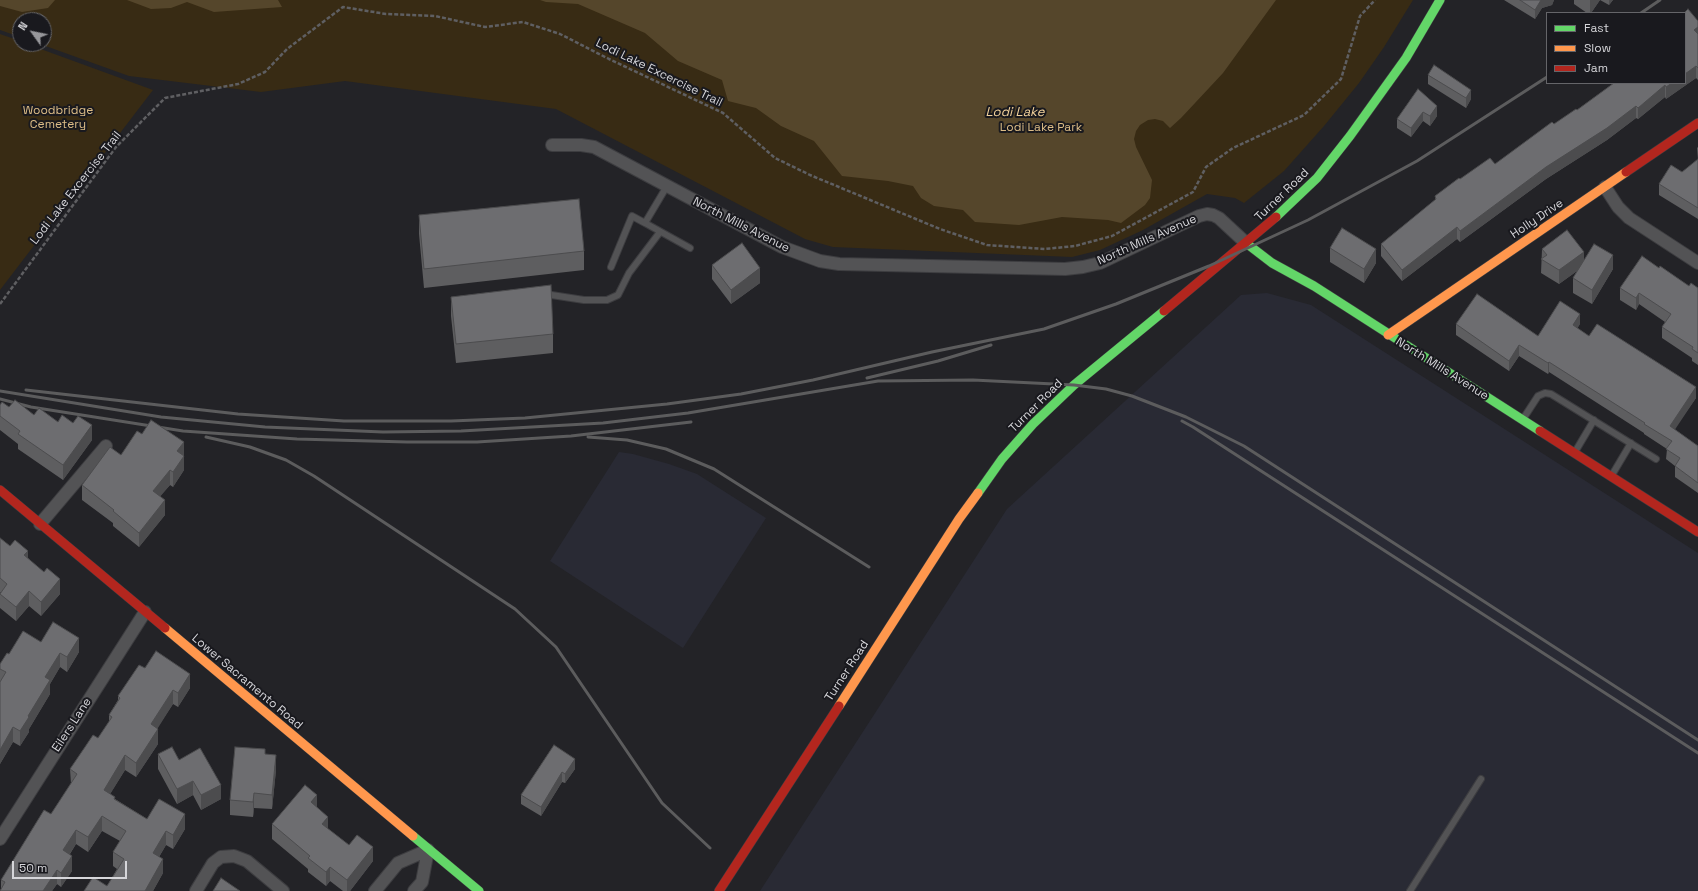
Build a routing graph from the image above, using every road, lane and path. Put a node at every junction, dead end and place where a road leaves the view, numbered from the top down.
1 (1375, 0) edge
2 (1440, 0) edge
3 (1698, 123) edge
4 (552, 145) dead end
5 (667, 186) junction
6 (1605, 187) junction
7 (645, 224) junction
8 (660, 232) junction
9 (1246, 243) junction
10 (690, 248) dead end
11 (1698, 263) edge
12 (610, 268) dead end
13 (535, 294) edge
14 (0, 304) edge
15 (1388, 335) junction
16 (1522, 420) junction
17 (1594, 420) junction
18 (1631, 443) junction
19 (106, 446) dead end
20 (1574, 453) junction
21 (1656, 459) dead end
22 (1611, 476) junction
23 (0, 490) edge
24 (40, 524) junction
25 (1698, 532) edge
26 (145, 612) junction
27 (1482, 779) dead end
28 (0, 838) edge
29 (428, 850) junction
30 (196, 891) edge
31 (283, 891) edge
32 (375, 891) edge
33 (414, 891) edge
34 (479, 891) edge
35 (719, 891) edge
36 (1410, 891) edge

1 - 14 path, Lodi Lake Excercise Trail
2 - 9 main road, Turner Road
3 - 6 main road, Holly Drive
4 - 5 street, North Mills Avenue
5 - 7 lane
5 - 9 street, North Mills Avenue
6 - 11 street
6 - 15 main road, Holly Drive
7 - 8 lane
7 - 12 lane
8 - 10 lane
8 - 13 lane
9 - 15 main road, North Mills Avenue
9 - 35 main road, Turner Road
15 - 16 main road, North Mills Avenue
16 - 17 lane
16 - 20 main road, North Mills Avenue
17 - 18 lane
17 - 20 lane
18 - 21 lane
18 - 22 lane
19 - 24 street
20 - 22 main road, North Mills Avenue
22 - 25 main road, North Mills Avenue
23 - 24 main road, Lower Sacramento Road
24 - 26 main road, Lower Sacramento Road
26 - 28 street, Eilers Lane
26 - 29 main road, Lower Sacramento Road
27 - 36 lane
29 - 32 street
29 - 33 street
29 - 34 main road, Lower Sacramento Road
30 - 31 street

